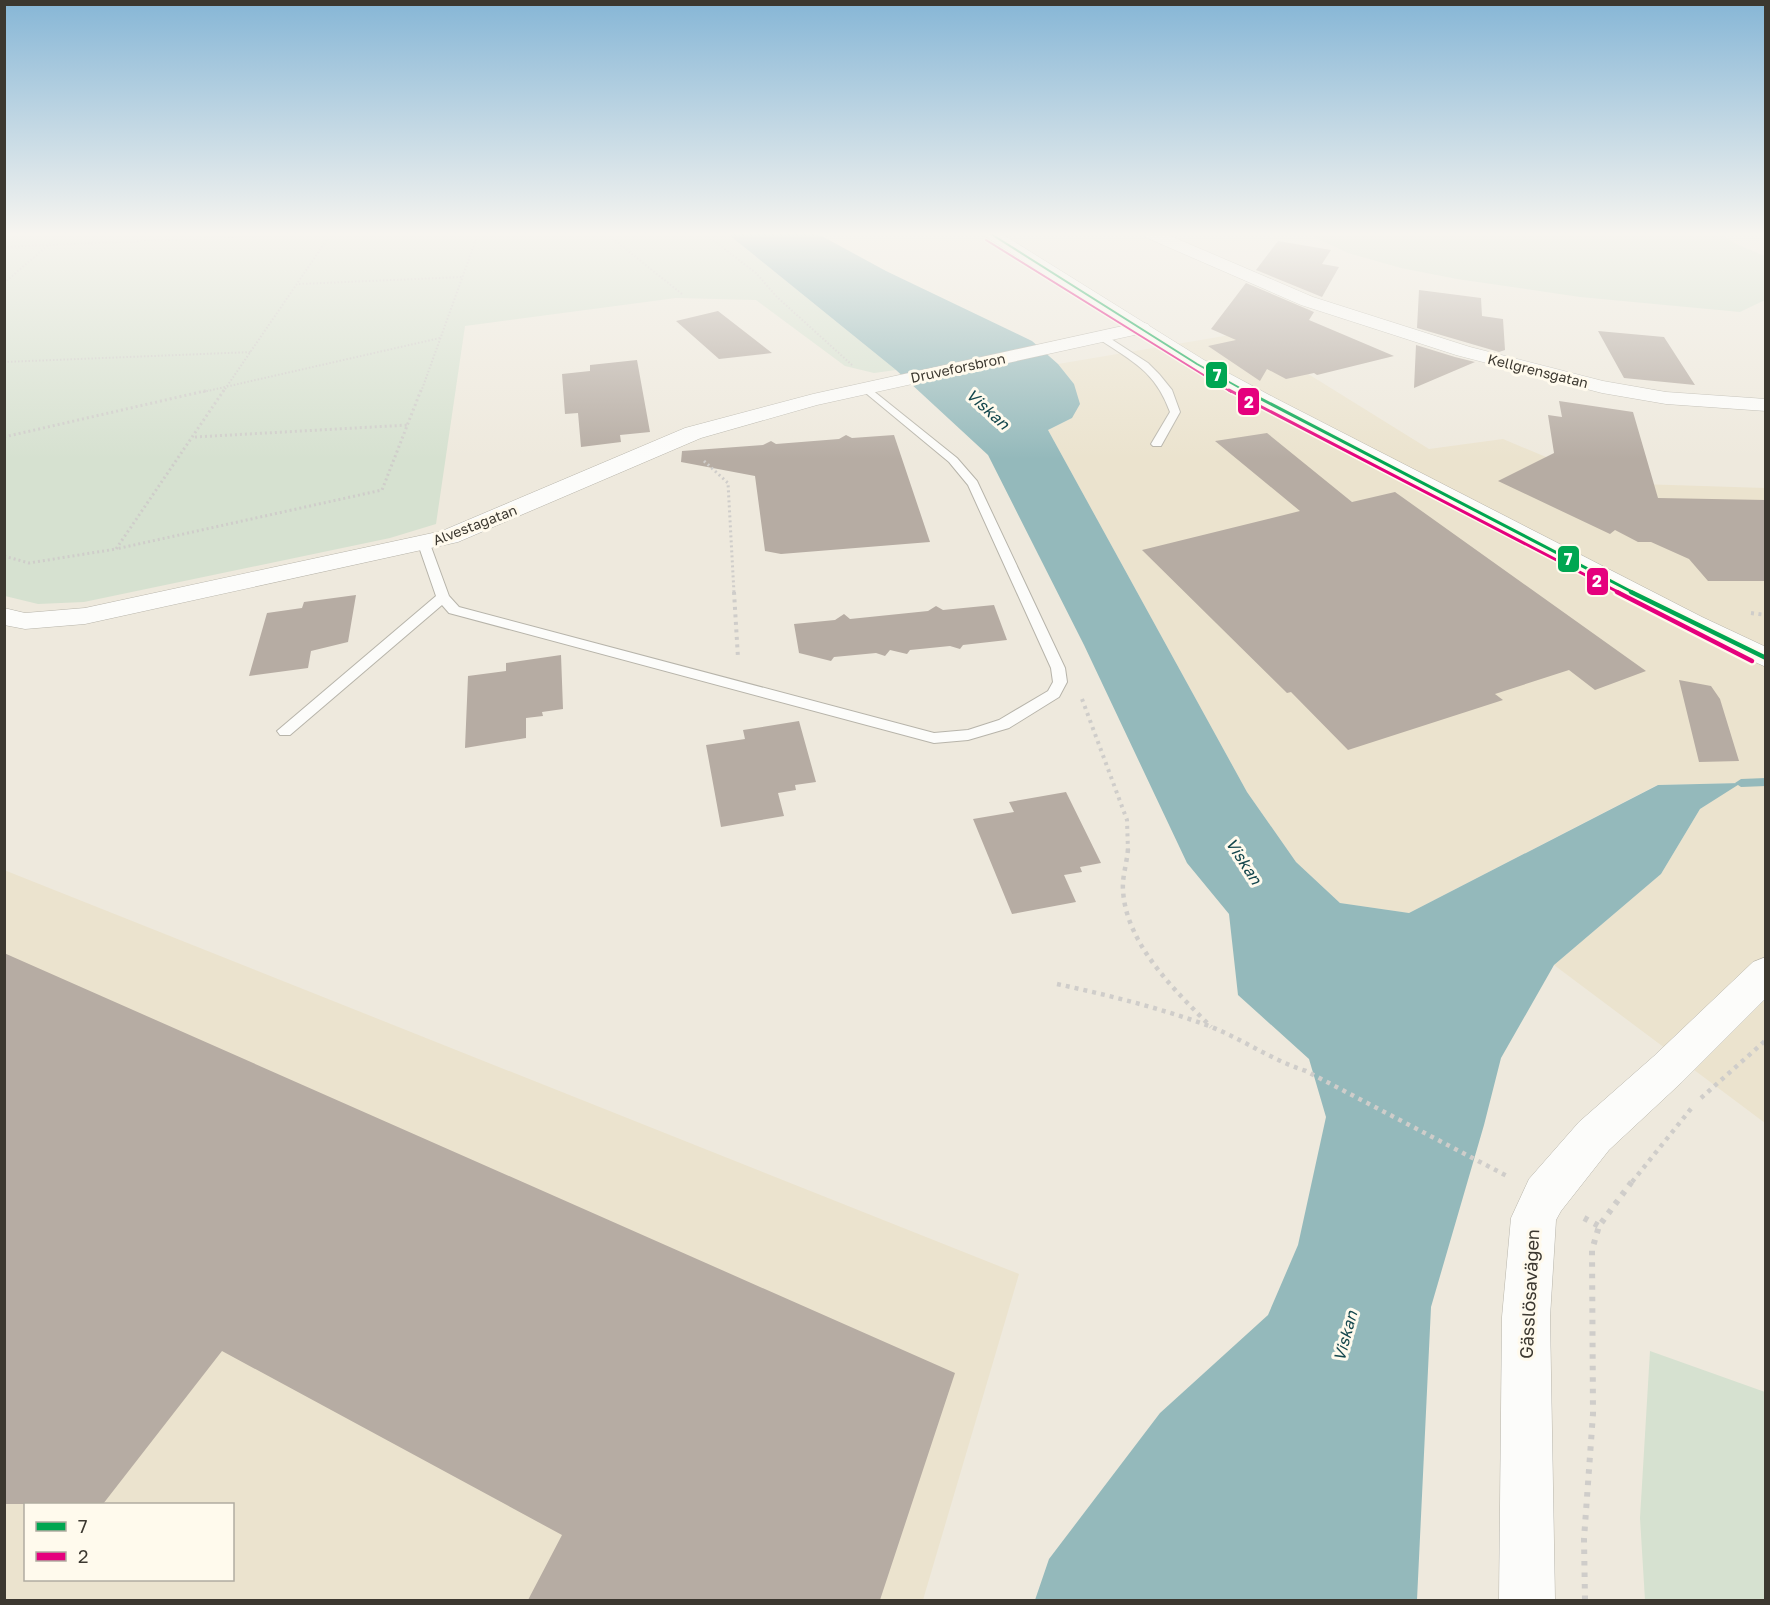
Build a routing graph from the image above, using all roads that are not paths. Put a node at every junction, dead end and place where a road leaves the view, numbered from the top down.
1 (1110, 309) edge
2 (1332, 309) edge
3 (1141, 328) junction
4 (1102, 337) junction
5 (896, 381) joint
6 (866, 388) junction
7 (1766, 405) edge
8 (1157, 444) dead end
9 (424, 544) junction
10 (443, 597) junction
11 (4, 616) edge
12 (1763, 658) edge
13 (285, 731) dead end
14 (1766, 973) edge
15 (1527, 1600) edge

1 - 3 street
2 - 7 street, Kellgrensgatan
3 - 4 street
3 - 12 street
4 - 5 street, Druveforsbron
4 - 8 lane
5 - 6 street, Alvestagatan
6 - 9 street, Alvestagatan
6 - 10 lane
9 - 10 lane
9 - 11 street, Alvestagatan
10 - 13 lane
14 - 15 street, Gässlösavägen

